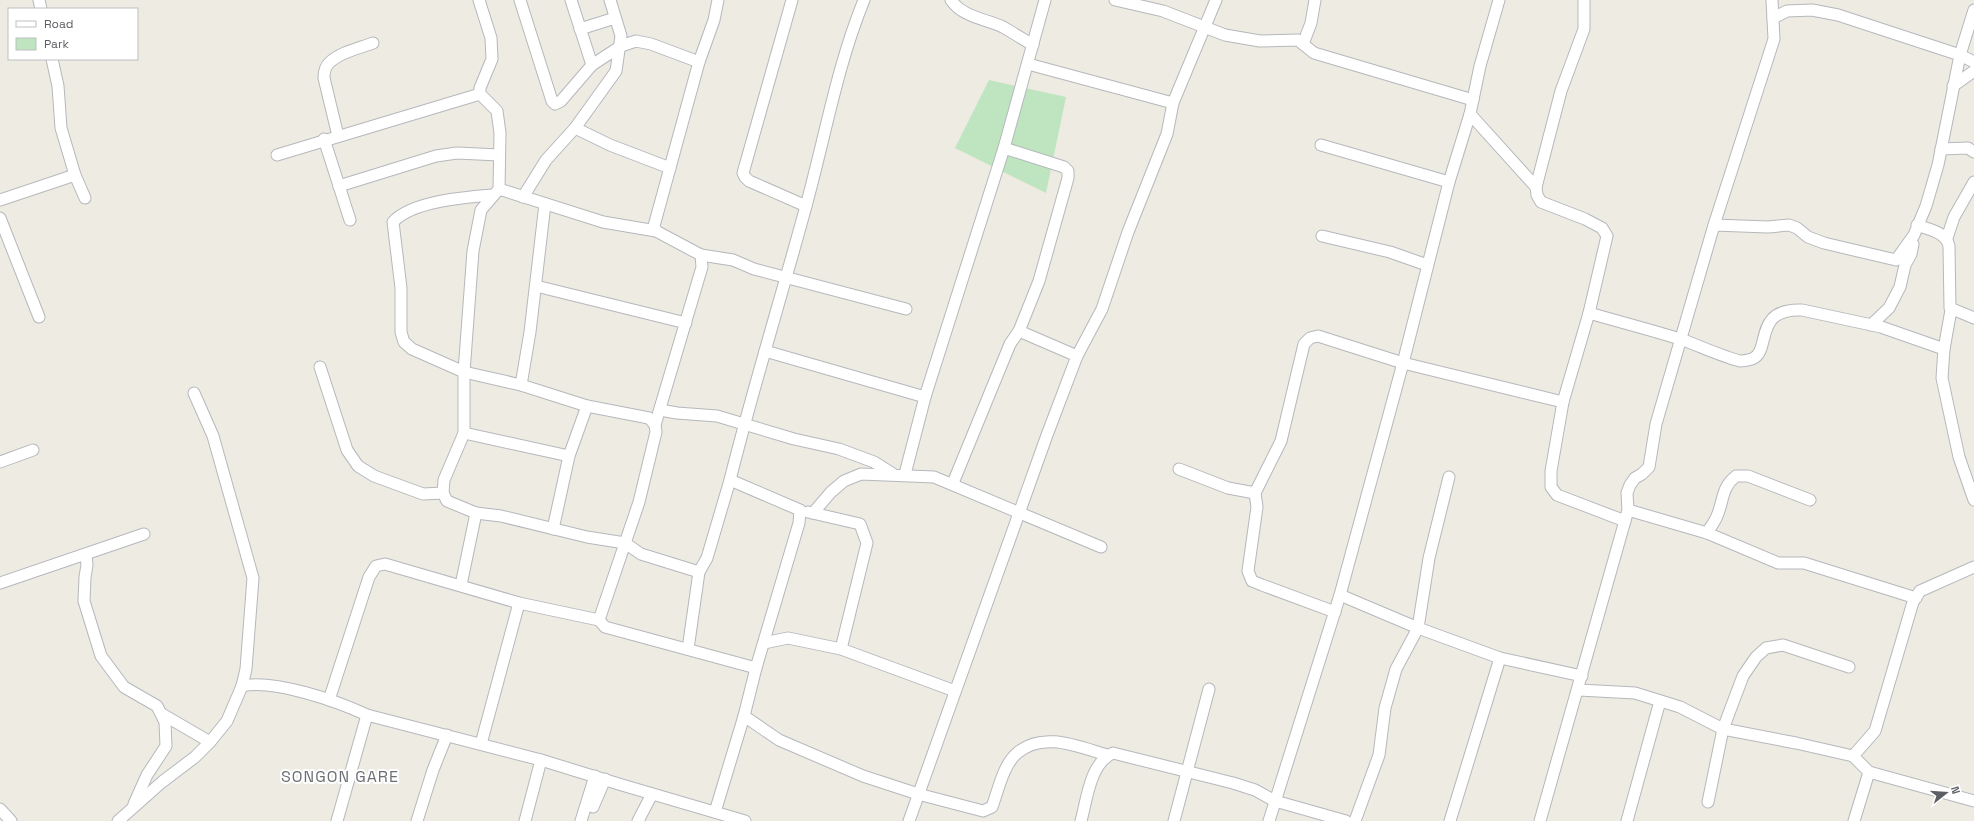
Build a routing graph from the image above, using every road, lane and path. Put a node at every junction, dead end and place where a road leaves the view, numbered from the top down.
1 (479, 0) edge
2 (520, 0) edge
3 (571, 0) edge
4 (610, 0) edge
5 (718, 0) edge
6 (792, 0) edge
7 (864, 0) edge
8 (951, 0) edge
9 (1045, 0) edge
10 (1116, 0) edge
11 (1216, 0) edge
12 (1315, 0) edge
13 (1499, 0) edge
14 (1584, 0) edge
15 (1772, 0) edge
16 (1129, 2) edge
17 (1974, 10) edge
18 (615, 18) junction
19 (1772, 18) junction
20 (1205, 27) junction
21 (580, 29) junction
22 (373, 43) dead end
23 (1303, 44) junction
24 (1033, 45) junction
25 (621, 46) junction
26 (1960, 55) junction
27 (52, 60) edge
28 (699, 62) junction
29 (1974, 62) edge
30 (1028, 64) junction
31 (592, 65) junction
32 (1974, 71) edge
33 (1954, 86) junction
34 (480, 94) junction
35 (1473, 100) junction
36 (1173, 103) junction
37 (1470, 114) junction
38 (575, 128) junction
39 (338, 136) junction
40 (324, 140) junction
41 (1321, 145) dead end
42 (1004, 148) junction
43 (1942, 149) junction
44 (1974, 152) edge
45 (277, 155) dead end
46 (499, 155) junction
47 (670, 168) junction
48 (75, 175) junction
49 (1449, 182) junction
50 (1974, 182) edge
51 (339, 186) junction
52 (1536, 187) junction
53 (496, 192) junction
54 (523, 197) junction
55 (85, 198) dead end
56 (0, 200) edge
57 (545, 204) junction
58 (806, 206) junction
59 (0, 218) edge
60 (350, 220) dead end
61 (1714, 225) junction
62 (1916, 230) junction
63 (656, 231) junction
64 (1322, 236) dead end
65 (1947, 238) junction
66 (701, 255) junction
67 (1427, 266) junction
68 (786, 278) junction
69 (536, 286) junction
70 (906, 309) dead end
71 (1951, 310) junction
72 (1589, 313) junction
73 (39, 317) dead end
74 (1974, 318) edge
75 (686, 323) junction
76 (1871, 325) junction
77 (1019, 331) junction
78 (1682, 340) junction
79 (1944, 349) junction
80 (765, 351) junction
81 (1077, 356) junction
82 (1403, 363) junction
83 (320, 367) dead end
84 (464, 372) junction
85 (521, 385) junction
86 (194, 393) dead end
87 (925, 397) junction
88 (1563, 402) junction
89 (587, 406) junction
90 (660, 410) junction
91 (744, 424) junction
92 (656, 425) junction
93 (464, 433) junction
94 (33, 450) dead end
95 (569, 456) junction
96 (0, 462) edge
97 (1179, 469) dead end
98 (900, 474) junction
99 (1449, 478) dead end
100 (730, 480) junction
101 (953, 483) junction
102 (443, 493) junction
103 (1255, 494) junction
104 (1810, 500) dead end
105 (1974, 500) edge
106 (800, 510) junction
107 (1628, 510) junction
108 (1019, 512) junction
109 (476, 513) junction
110 (812, 513) junction
111 (1625, 521) junction
112 (553, 529) junction
113 (1707, 533) junction
114 (144, 534) dead end
115 (625, 543) junction
116 (1101, 546) dead end
117 (86, 555) junction
118 (1974, 567) edge
119 (699, 572) junction
120 (0, 583) edge
121 (461, 586) junction
122 (1340, 595) junction
123 (1916, 598) junction
124 (519, 603) junction
125 (1334, 612) junction
126 (599, 620) junction
127 (1418, 628) junction
128 (764, 643) junction
129 (688, 649) junction
130 (841, 649) junction
131 (1500, 658) junction
132 (1849, 667) dead end
133 (756, 668) junction
134 (1582, 676) junction
135 (242, 686) junction
136 (1209, 689) dead end
137 (1579, 690) junction
138 (955, 691) junction
139 (329, 700) junction
140 (1660, 701) junction
141 (162, 714) junction
142 (367, 715) junction
143 (744, 716) junction
144 (1723, 729) junction
145 (447, 735) junction
146 (210, 742) junction
147 (481, 744) junction
148 (1107, 755) junction
149 (1852, 756) junction
150 (541, 760) junction
151 (1186, 772) junction
152 (1869, 772) junction
153 (600, 777) junction
154 (652, 794) junction
155 (918, 794) junction
156 (1275, 801) junction
157 (1974, 801) edge
158 (1708, 802) dead end
159 (133, 806) junction
160 (0, 809) edge
161 (715, 812) junction
162 (11, 821) edge
163 (118, 821) edge
164 (337, 821) edge
165 (417, 821) edge
166 (524, 821) edge
167 (581, 821) edge
168 (588, 821) edge
169 (638, 821) edge
170 (745, 821) edge
171 (909, 821) edge
172 (1081, 821) edge
173 (1174, 821) edge
174 (1269, 821) edge
175 (1346, 821) edge
176 (1355, 821) edge
177 (1450, 821) edge
178 (1540, 821) edge
179 (1627, 821) edge
180 (1854, 821) edge

1 - 34 street
2 - 31 street
3 - 21 street
4 - 18 street
5 - 28 street
6 - 58 street
7 - 58 street
8 - 24 street
9 - 24 street
10 - 16 street
11 - 20 street
12 - 23 street
13 - 35 street
14 - 52 street
15 - 19 street
16 - 20 street
17 - 26 street
18 - 21 street
18 - 25 street
19 - 26 street
19 - 61 street
20 - 23 street
20 - 36 street
21 - 31 street
22 - 39 street
23 - 35 street
24 - 30 street
25 - 28 street
25 - 31 street
25 - 38 street
26 - 29 street
26 - 33 street
27 - 48 street
28 - 47 street
30 - 36 street
30 - 42 street
32 - 33 street
33 - 43 street
34 - 39 street
34 - 46 street
35 - 37 street
36 - 81 street
37 - 49 street
37 - 52 street
38 - 47 street
38 - 54 street
39 - 40 street
40 - 45 street
40 - 51 street
41 - 49 street
42 - 77 street
42 - 87 street
43 - 44 street
43 - 62 street
46 - 51 street
46 - 53 street
47 - 63 street
48 - 55 street
48 - 56 street
49 - 67 street
50 - 65 street
51 - 60 street
52 - 72 street
53 - 54 street
53 - 84 street
53 - 84 street
54 - 57 street
57 - 63 street
57 - 69 street
58 - 68 street
59 - 73 street
61 - 62 street
61 - 78 street
62 - 65 street
62 - 76 street
63 - 66 street
64 - 67 street
65 - 71 street
66 - 68 street
66 - 75 street
67 - 82 street
68 - 70 street
68 - 80 street
69 - 75 street
69 - 85 street
71 - 74 street
71 - 79 street
72 - 78 street
72 - 88 street
75 - 90 street
76 - 78 street
76 - 79 street
77 - 81 street
77 - 101 street
78 - 107 street
79 - 105 street
80 - 87 street
80 - 91 street
81 - 108 street
82 - 88 street
82 - 103 street
82 - 122 street
83 - 102 street
84 - 85 street
84 - 93 street
85 - 89 street
86 - 135 street
87 - 98 street
88 - 111 street
89 - 92 street
89 - 95 street
90 - 91 street
90 - 92 street
91 - 98 street
91 - 100 street
92 - 115 street
93 - 95 street
93 - 102 street
94 - 96 street
95 - 112 street
97 - 103 street
98 - 101 street
98 - 110 street
99 - 127 street
100 - 106 street
100 - 119 street
101 - 108 street
102 - 109 street
103 - 125 street
104 - 113 street
106 - 110 street
106 - 128 street
107 - 111 street
107 - 113 street
108 - 116 street
108 - 138 street
109 - 112 street
109 - 121 street
110 - 130 street
111 - 134 street
112 - 115 street
113 - 123 street
114 - 117 street
115 - 119 street
115 - 126 street
117 - 120 street
117 - 141 street
118 - 123 street
119 - 129 street
121 - 124 street
121 - 139 street
122 - 125 street
122 - 127 street
123 - 149 street
124 - 126 street
124 - 147 street
125 - 156 street
126 - 129 street
127 - 131 street
127 - 176 street
128 - 130 street
128 - 133 street
129 - 133 street
130 - 138 street
131 - 134 street
131 - 177 street
132 - 144 street
133 - 143 street
134 - 137 street
135 - 139 street
135 - 146 street
136 - 151 street
137 - 140 street
137 - 178 street
138 - 155 street
139 - 142 street
140 - 144 street
140 - 179 street
141 - 146 street
141 - 159 street
142 - 145 street
142 - 164 street
143 - 155 street
143 - 161 street
144 - 149 street
144 - 158 street
145 - 147 street
145 - 165 street
146 - 159 street
147 - 150 street
148 - 151 street
148 - 155 street
148 - 172 street
149 - 152 street
150 - 153 street
150 - 166 street
151 - 156 street
151 - 173 street
152 - 157 street
152 - 180 street
153 - 154 street
153 - 167 street
153 - 168 street
154 - 161 street
154 - 169 street
155 - 171 street
156 - 174 street
156 - 175 street
159 - 163 street
160 - 162 street
161 - 170 street

